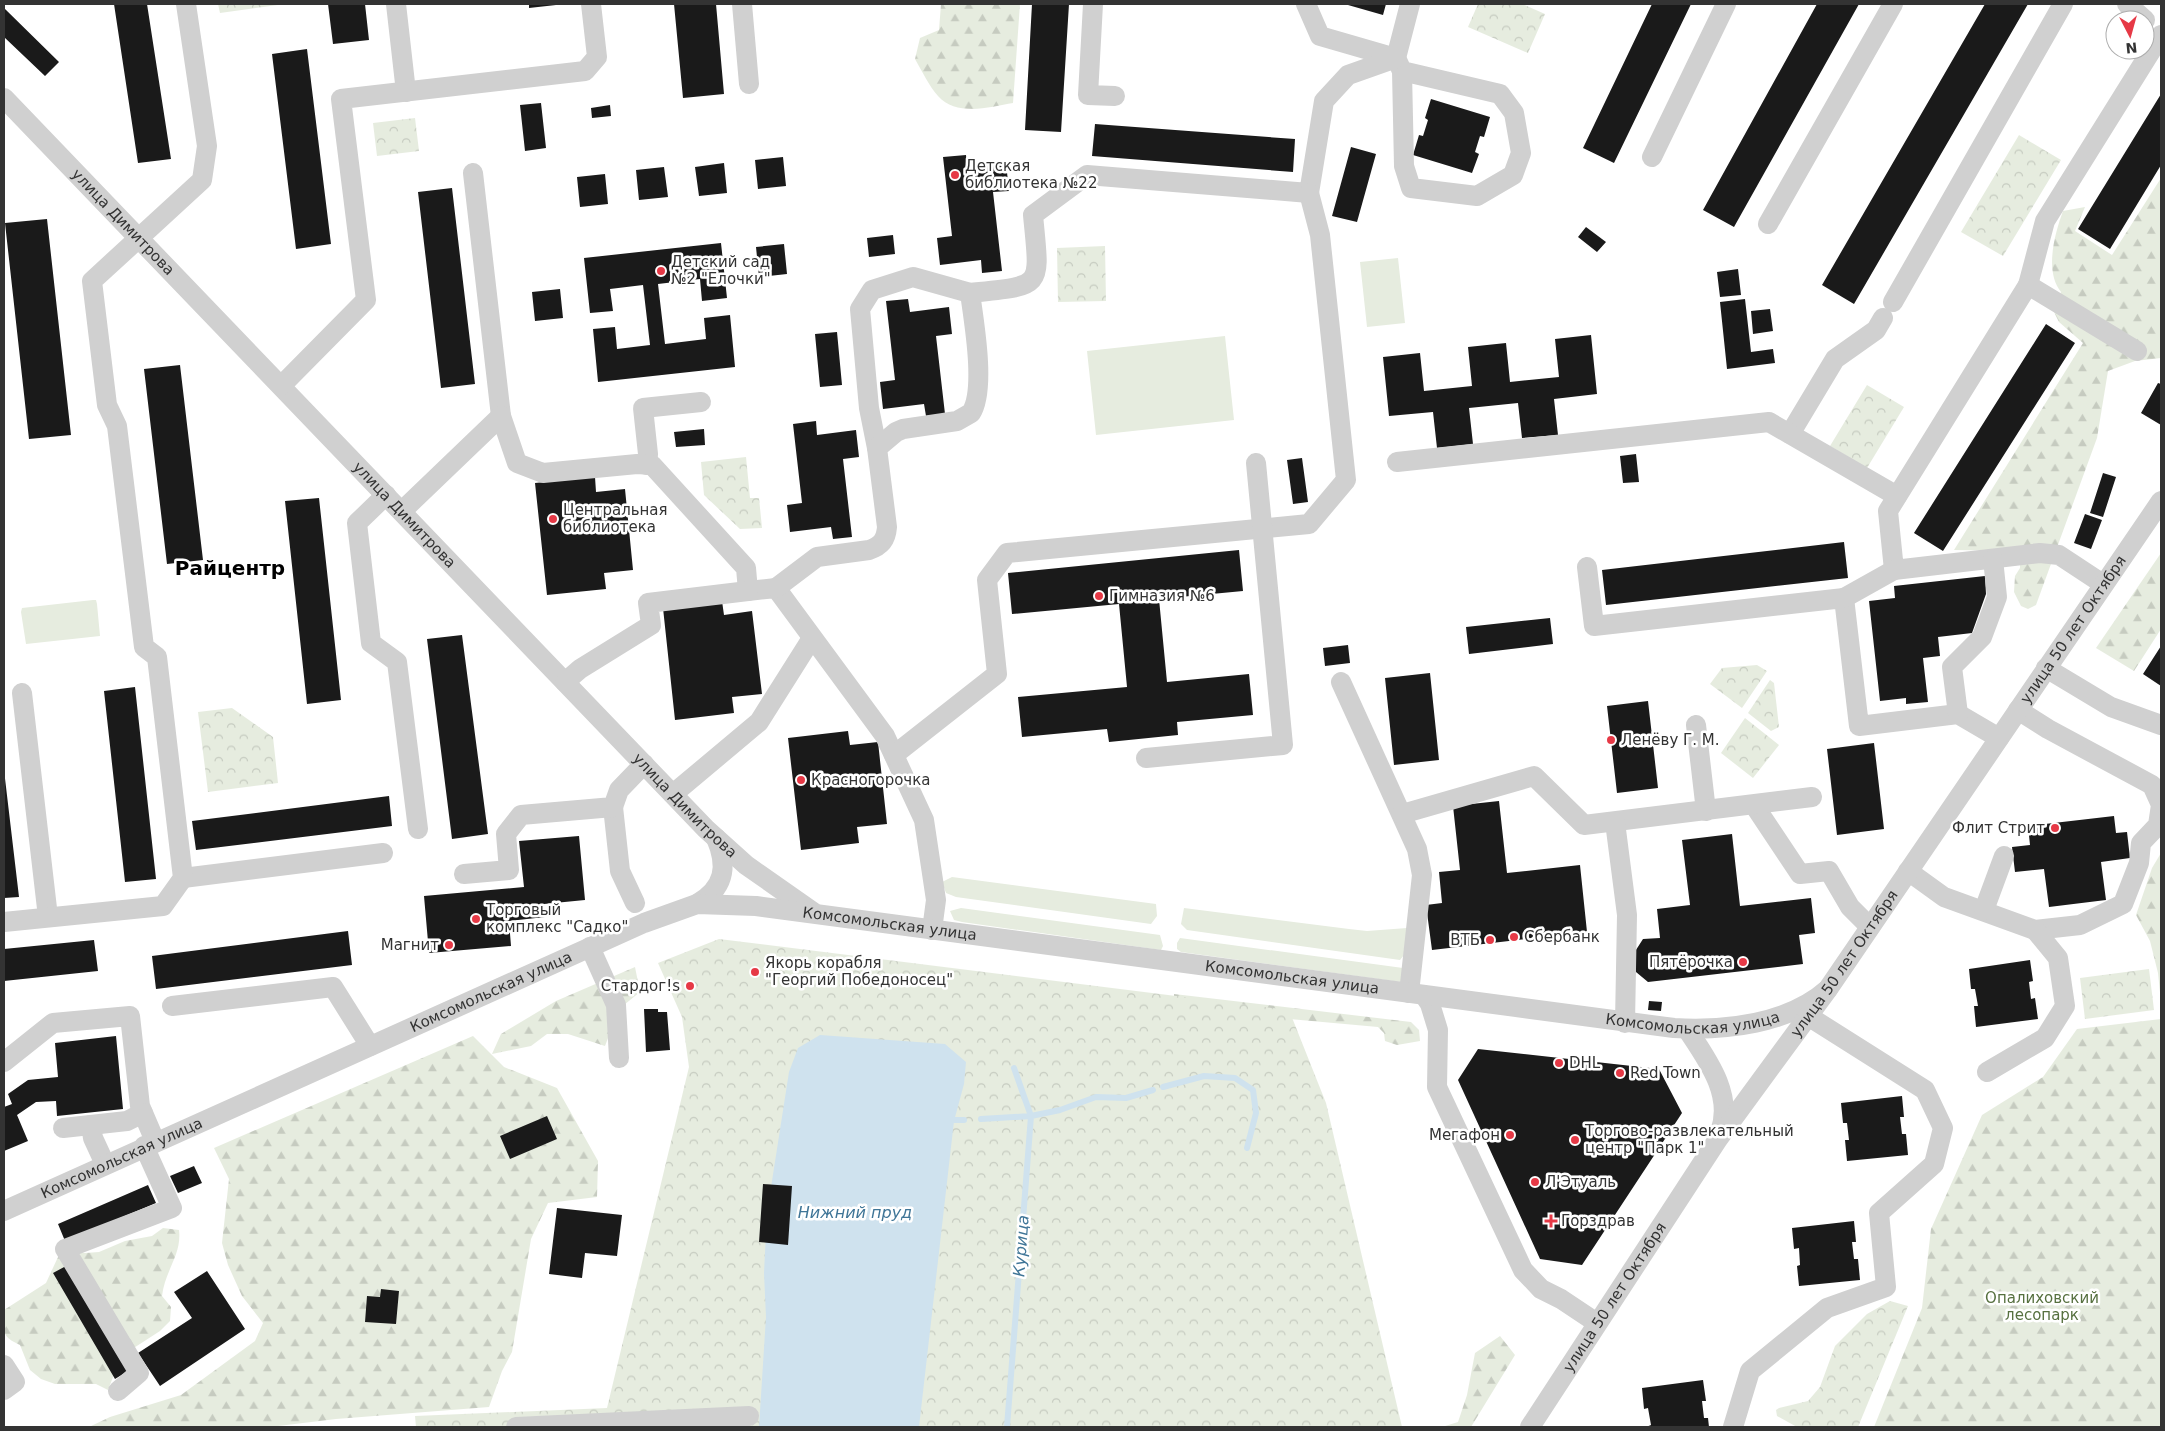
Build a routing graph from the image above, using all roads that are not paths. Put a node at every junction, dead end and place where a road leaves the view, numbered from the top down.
1 (186, 4) edge
2 (396, 4) edge
3 (591, 4) edge
4 (742, 4) edge
5 (1094, 4) edge
6 (1306, 4) edge
7 (1410, 4) edge
8 (1726, 4) edge
9 (1893, 4) edge
10 (2063, 4) edge
11 (2161, 35) edge
12 (1399, 64) junction
13 (749, 84) dead end
14 (406, 92) junction
15 (1115, 96) dead end
16 (4, 98) edge
17 (1652, 157) dead end
18 (473, 173) dead end
19 (1309, 193) junction
20 (1768, 224) dead end
21 (139, 238) junction
22 (2028, 285) junction
23 (970, 294) junction
24 (2137, 351) dead end
25 (282, 385) junction
26 (701, 402) dead end
27 (501, 416) junction
28 (1790, 434) junction
29 (877, 448) junction
30 (1397, 462) dead end
31 (1256, 463) dead end
32 (647, 465) junction
33 (386, 495) junction
34 (1897, 496) junction
35 (2161, 501) edge
36 (402, 511) junction
37 (1262, 528) junction
38 (1993, 559) junction
39 (1587, 567) dead end
40 (1894, 570) junction
41 (2103, 584) junction
42 (776, 588) junction
43 (748, 591) junction
44 (1844, 598) junction
45 (812, 638) junction
46 (2046, 668) junction
47 (566, 682) junction
48 (1341, 682) dead end
49 (22, 693) dead end
50 (2018, 710) junction
51 (1958, 714) junction
52 (1696, 724) dead end
53 (2161, 725) edge
54 (1999, 738) junction
55 (894, 755) junction
56 (1146, 758) dead end
57 (644, 764) junction
58 (673, 794) junction
59 (1812, 797) dead end
60 (1754, 805) junction
61 (613, 806) junction
62 (1706, 811) junction
63 (1402, 814) junction
64 (1615, 822) junction
65 (418, 829) dead end
66 (716, 838) junction
67 (383, 853) dead end
68 (2004, 856) dead end
69 (1908, 871) junction
70 (464, 874) dead end
71 (183, 878) junction
72 (635, 903) dead end
73 (697, 904) junction
74 (1984, 910) junction
75 (817, 915) junction
76 (48, 917) junction
77 (4, 922) edge
78 (1870, 928) junction
79 (932, 930) junction
80 (2035, 930) junction
81 (590, 947) junction
82 (1828, 989) junction
83 (1416, 994) junction
84 (172, 1006) dead end
85 (1808, 1016) junction
86 (1625, 1023) junction
87 (1687, 1029) junction
88 (370, 1046) junction
89 (619, 1058) dead end
90 (4, 1062) edge
91 (1987, 1072) dead end
92 (144, 1113) junction
93 (91, 1125) junction
94 (63, 1128) dead end
95 (1718, 1139) junction
96 (150, 1144) junction
97 (105, 1164) junction
98 (4, 1211) edge
99 (1597, 1323) junction
100 (4, 1365) edge
101 (4, 1390) edge
102 (118, 1391) dead end
103 (749, 1416) dead end
104 (516, 1427) edge
105 (1530, 1427) edge
106 (1733, 1427) edge

1 - 21 street
2 - 14 street
3 - 14 street
4 - 13 street
5 - 15 street
6 - 12 street
7 - 12 street
8 - 17 street
9 - 20 street
10 - 28 street
11 - 22 street
12 - 12 street
12 - 19 street
14 - 25 street
16 - 21 street, улица Димитрова
18 - 27 street
19 - 23 street
19 - 37 street
21 - 25 street, улица Димитрова
21 - 71 street
22 - 24 street
22 - 34 street
23 - 29 street
23 - 29 street
25 - 33 street, улица Димитрова
26 - 32 street
27 - 32 street
27 - 36 street
28 - 30 street
28 - 34 street
29 - 42 street
31 - 37 street
32 - 43 street
33 - 36 street, улица Димитрова
33 - 65 street
34 - 40 street
35 - 41 street, улица 50 лет Октября
36 - 47 street, улица Димитрова
37 - 55 street
37 - 56 street
38 - 40 street
38 - 41 street
38 - 51 street
39 - 44 street
40 - 44 street
41 - 46 street, улица 50 лет Октября
42 - 43 street
42 - 45 street
43 - 47 street
44 - 51 street
45 - 55 street
45 - 58 street
46 - 50 street, улица 50 лет Октября
46 - 53 street
47 - 57 street, улица Димитрова
48 - 63 street
49 - 76 street
50 - 54 street, улица 50 лет Октября
50 - 80 street
51 - 54 street
52 - 62 street
54 - 69 street, улица 50 лет Октября
55 - 79 street
57 - 58 street, улица Димитрова
57 - 61 street
58 - 66 street, улица Димитрова
59 - 60 street
60 - 62 street
60 - 78 street
61 - 70 street
61 - 72 street
62 - 64 street
63 - 64 street
63 - 83 street
64 - 86 street
66 - 73 street
66 - 75 street, улица Димитрова
67 - 71 street
68 - 74 street
69 - 74 street
69 - 78 street, улица 50 лет Октября
71 - 76 street
73 - 75 street, Комсомольская улица
73 - 81 street, Комсомольская улица
74 - 80 street
75 - 79 street, Комсомольская улица
76 - 77 street
78 - 82 street, улица 50 лет Октября
79 - 83 street, Комсомольская улица
80 - 91 street
81 - 88 street, Комсомольская улица
81 - 89 street
82 - 85 street, улица 50 лет Октября
82 - 87 street, Комсомольская улица
83 - 86 street, Комсомольская улица
83 - 99 street
84 - 88 street
85 - 95 street, улица 50 лет Октября
85 - 106 street
86 - 87 street, Комсомольская улица
87 - 95 street
88 - 96 street, Комсомольская улица
90 - 92 street
92 - 93 street
92 - 96 street
93 - 94 street
93 - 97 street
95 - 99 street, улица 50 лет Октября
96 - 97 street, Комсомольская улица
96 - 102 street
97 - 98 street, Комсомольская улица
99 - 105 street, улица 50 лет Октября
100 - 101 street
103 - 104 street

